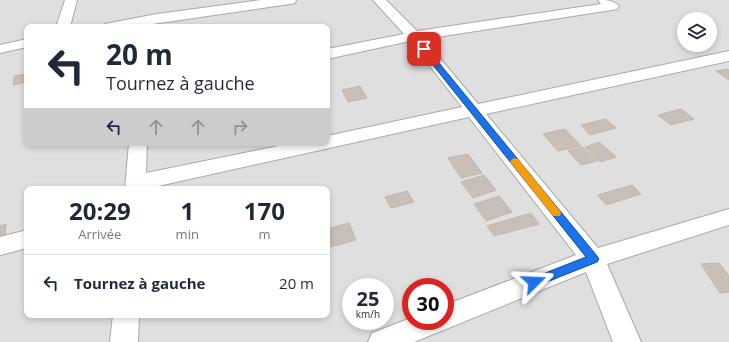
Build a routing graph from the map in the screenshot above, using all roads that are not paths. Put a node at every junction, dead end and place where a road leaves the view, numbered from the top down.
1 (71, 0) edge
2 (290, 0) edge
3 (379, 0) edge
4 (604, 0) edge
5 (260, 2) edge
6 (64, 24) edge
7 (121, 24) edge
8 (414, 36) junction
9 (24, 44) edge
10 (0, 49) edge
11 (330, 53) edge
12 (729, 56) edge
13 (474, 111) junction
14 (330, 141) edge
15 (138, 146) edge
16 (309, 146) edge
17 (135, 186) edge
18 (729, 217) edge
19 (24, 240) edge
20 (0, 246) edge
21 (593, 259) junction
22 (454, 313) edge
23 (126, 318) edge
24 (412, 330) edge
25 (124, 342) edge
26 (382, 342) edge
27 (627, 342) edge

1 - 6 street
2 - 5 street
3 - 8 street
4 - 8 street
5 - 7 street
8 - 11 street
8 - 13 street
9 - 10 street
12 - 13 street
13 - 14 street
13 - 21 street
15 - 17 street
16 - 17 street
18 - 21 street
19 - 20 street
21 - 22 street
21 - 27 street
23 - 25 street
24 - 26 street

